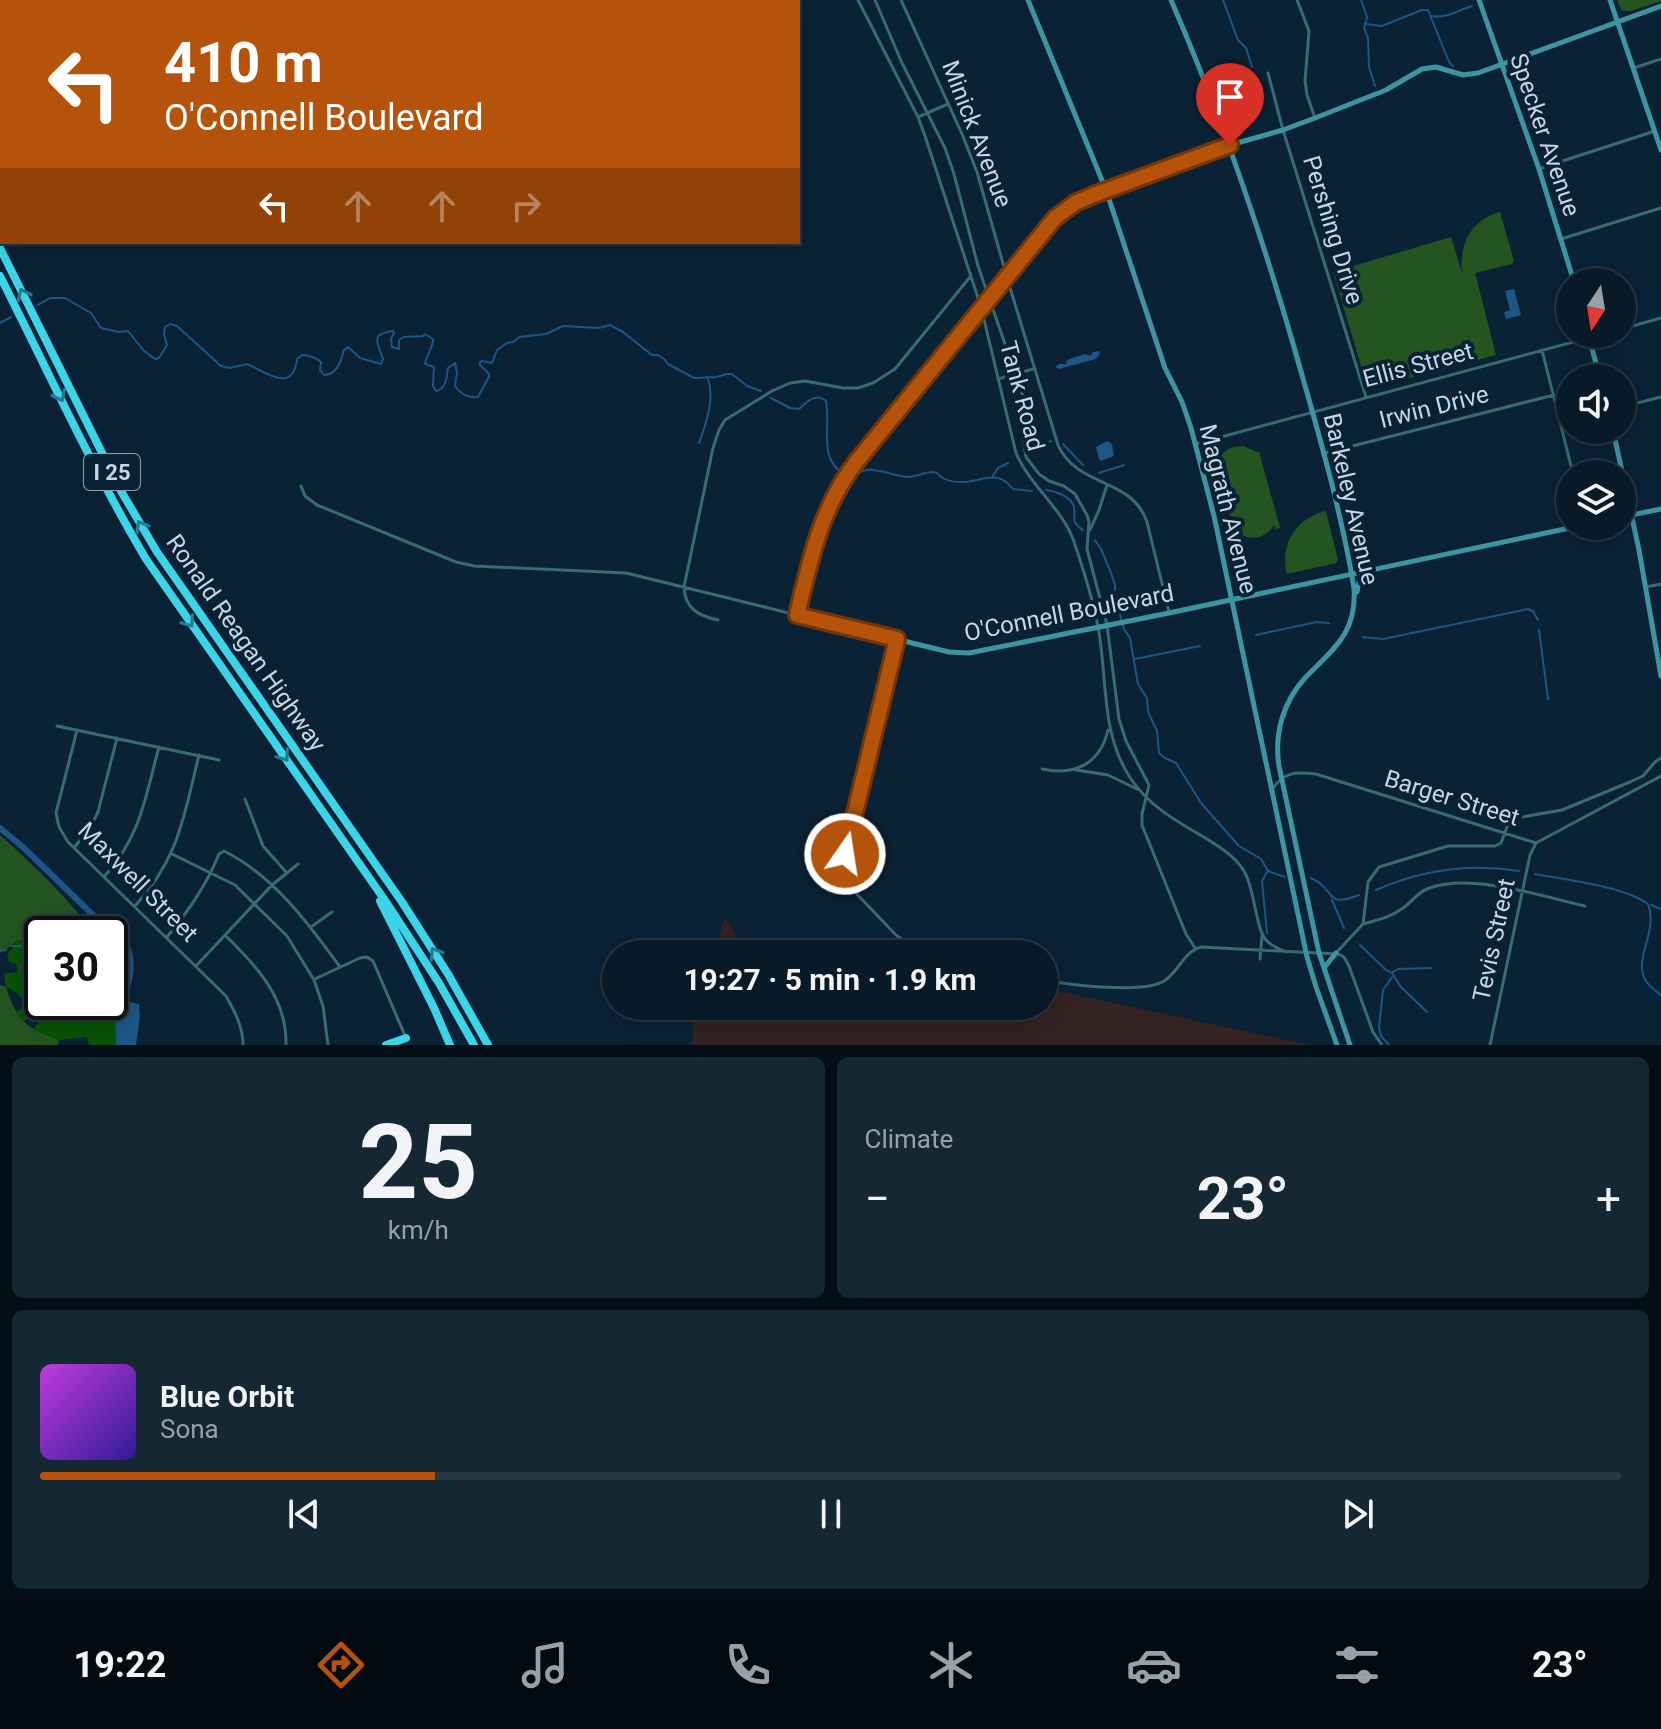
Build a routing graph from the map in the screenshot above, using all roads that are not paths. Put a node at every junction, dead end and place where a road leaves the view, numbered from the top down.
1 (858, 0) edge
2 (875, 0) edge
3 (901, 0) edge
4 (1028, 0) edge
5 (1171, 0) edge
6 (1297, 0) edge
7 (1479, 0) edge
8 (1610, 0) edge
9 (1661, 6) edge
10 (1618, 22) junction
11 (1661, 59) edge
12 (1503, 63) junction
13 (1634, 68) junction
14 (1268, 73) dead end
15 (948, 104) junction
16 (927, 113) junction
17 (918, 117) junction
18 (1315, 118) junction
19 (1283, 130) junction
20 (1655, 131) junction
21 (1230, 145) junction
22 (1661, 150) edge
23 (1539, 169) junction
24 (1106, 190) junction
25 (1661, 208) edge
26 (1561, 239) junction
27 (0, 248) edge
28 (1570, 268) edge
29 (0, 276) edge
30 (1006, 276) junction
31 (970, 277) junction
32 (988, 298) junction
33 (981, 307) junction
34 (1661, 318) edge
35 (1636, 325) edge
36 (1556, 346) edge
37 (1542, 350) junction
38 (1034, 369) junction
39 (1015, 374) junction
40 (998, 379) junction
41 (1554, 395) junction
42 (1366, 397) junction
43 (1661, 397) edge
44 (1636, 403) edge
45 (1313, 411) junction
46 (1195, 444) junction
47 (1324, 454) junction
48 (1570, 460) edge
49 (1107, 485) junction
50 (301, 486) dead end
51 (1661, 509) edge
52 (1636, 514) edge
53 (1556, 531) edge
54 (1087, 535) junction
55 (1636, 539) edge
56 (1075, 544) junction
57 (1370, 571) junction
58 (1352, 575) junction
59 (1661, 584) edge
60 (684, 587) junction
61 (1646, 587) junction
62 (1232, 600) junction
63 (1354, 609) junction
64 (1169, 613) junction
65 (797, 615) junction
66 (718, 620) dead end
67 (1107, 625) junction
68 (1098, 627) junction
69 (897, 639) junction
70 (1661, 676) edge
71 (57, 726) dead end
72 (1109, 727) junction
73 (77, 730) junction
74 (117, 738) junction
75 (159, 747) junction
76 (199, 755) junction
77 (1661, 758) edge
78 (219, 760) dead end
79 (1042, 769) dead end
80 (1072, 770) junction
81 (1661, 776) edge
82 (1281, 777) junction
83 (1272, 790) junction
84 (1140, 791) junction
85 (1147, 797) junction
86 (245, 799) dead end
87 (1505, 834) junction
88 (1536, 843) junction
89 (74, 848) junction
90 (172, 854) junction
91 (298, 864) dead end
92 (211, 872) junction
93 (286, 872) junction
94 (104, 877) junction
95 (369, 878) junction
96 (272, 885) junction
97 (1523, 892) junction
98 (255, 904) junction
99 (135, 906) junction
100 (1585, 906) dead end
101 (332, 912) dead end
102 (1363, 924) junction
103 (311, 927) junction
104 (225, 935) junction
105 (1262, 936) junction
106 (167, 937) junction
107 (903, 940) edge
108 (1195, 948) junction
109 (1261, 950) junction
110 (1286, 952) junction
111 (1306, 953) junction
112 (1319, 953) junction
113 (1336, 953) junction
114 (1260, 959) dead end
115 (196, 966) junction
116 (340, 967) junction
117 (1324, 969) junction
118 (314, 980) junction
119 (1058, 981) edge
120 (461, 996) junction
121 (408, 1041) edge
122 (243, 1045) edge
123 (286, 1045) edge
124 (328, 1045) edge
125 (386, 1045) edge
126 (450, 1045) edge
127 (474, 1045) edge
128 (488, 1045) edge
129 (494, 1045) edge
130 (1337, 1045) edge
131 (1350, 1045) edge
132 (1382, 1045) edge
133 (1490, 1045) edge

1 - 17 street, Tank Road
2 - 16 street
3 - 15 street, Minick Avenue
4 - 24 main road, Magrath Avenue
5 - 21 main road, Barkeley Avenue
6 - 18 street
7 - 12 main road, Specker Avenue
8 - 10 main road
9 - 10 main road
10 - 12 main road
10 - 13 main road
11 - 13 street
12 - 18 main road
12 - 23 main road, Specker Avenue
13 - 20 main road
14 - 19 street, Pershing Drive
15 - 16 street
15 - 30 street, Minick Avenue
16 - 17 street
16 - 32 street
17 - 31 street, Tank Road
18 - 19 main road
19 - 21 main road
19 - 42 street, Pershing Drive
20 - 22 main road
20 - 23 street
21 - 24 main road
21 - 45 main road, Barkeley Avenue
23 - 26 main road, Specker Avenue
24 - 30 main road
24 - 46 main road, Magrath Avenue
25 - 26 street
26 - 28 main road, Specker Avenue
120 -> 27 highway, Ronald Reagan Highway / I 25
29 -> 95 highway, Ronald Reagan Highway / I 25
30 - 32 main road
30 - 38 street, Minick Avenue
31 - 33 street, Tank Road
31 - 60 street
32 - 33 main road
32 - 39 street
33 - 40 street, Tank Road
33 - 65 main road
34 - 35 street
36 - 37 street, Ellis Street
37 - 41 street
37 - 42 street, Ellis Street
38 - 39 street
38 - 49 street, Minick Avenue
39 - 40 street
39 - 54 street
40 - 56 street, Tank Road
41 - 47 street, Irwin Drive
41 - 48 street
42 - 45 street, Ellis Street
43 - 44 street
45 - 46 street, Ellis Street
45 - 47 main road, Barkeley Avenue
46 - 62 main road, Magrath Avenue
47 - 58 main road, Barkeley Avenue
49 - 54 street
49 - 64 street, Minick Avenue
50 - 60 street, O'Connell Boulevard
51 - 52 main road
53 - 57 main road, O'Connell Boulevard
54 - 56 street
54 - 67 street
55 - 61 main road
56 - 68 street, Tank Road
57 - 58 main road, O'Connell Boulevard
57 - 63 main road
58 - 62 main road, O'Connell Boulevard
58 - 63 main road, Barkeley Avenue
59 - 61 street
60 - 65 street, O'Connell Boulevard
60 - 66 street
61 - 70 main road
62 - 64 main road, O'Connell Boulevard
62 - 83 main road, Magrath Avenue
63 - 82 main road, Barkeley Avenue
64 - 67 main road, O'Connell Boulevard
65 - 69 main road, O'Connell Boulevard
67 - 68 main road, O'Connell Boulevard
67 - 85 street
68 - 69 main road, O'Connell Boulevard
68 - 72 street, Tank Road
69 - 107 street
71 - 73 street
72 - 80 street
72 - 84 street, Tank Road
73 - 74 street
73 - 89 street, Maxwell Street
74 - 75 street
74 - 89 street
75 - 76 street
75 - 94 street
76 - 78 street
76 - 90 street
77 - 87 street
79 - 80 street
80 - 84 street
81 - 88 street, Barger Street
82 - 83 street
82 - 87 street, Barger Street
82 - 112 main road, Barkeley Avenue
83 - 111 main road, Magrath Avenue
84 - 85 street, Tank Road
85 - 105 street, Tank Road
85 - 108 street
86 - 93 street
87 - 88 street, Barger Street
87 - 102 street
88 - 97 street, Tevis Street
89 - 94 street, Maxwell Street
90 - 92 street
90 - 99 street
91 - 93 street
92 - 96 street
92 - 98 street
92 - 106 street
93 - 96 street
94 - 99 street, Maxwell Street
95 - 126 highway
95 - 127 highway, Ronald Reagan Highway / I 25
96 - 98 street
96 - 103 street
97 - 100 street
97 - 102 street
97 - 133 street, Tevis Street
98 - 104 street
98 - 118 street
99 - 106 street, Maxwell Street
101 - 103 street
102 - 113 street
103 - 116 street
104 - 115 street
104 - 123 street
105 - 109 street, Tank Road
105 - 110 street
106 - 115 street, Maxwell Street
108 - 109 street
108 - 119 street
109 - 110 street
109 - 114 street, Tank Road
110 - 111 street
111 - 112 street
111 - 130 main road, Magrath Avenue
112 - 113 street
112 - 117 main road, Barkeley Avenue
113 - 117 main road
113 - 132 street
115 - 122 street, Maxwell Street
116 - 118 street
116 - 121 street
117 - 131 main road, Barkeley Avenue
118 - 124 street
120 - 128 highway, Ronald Reagan Highway / I 25
120 - 129 highway
121 - 125 highway

